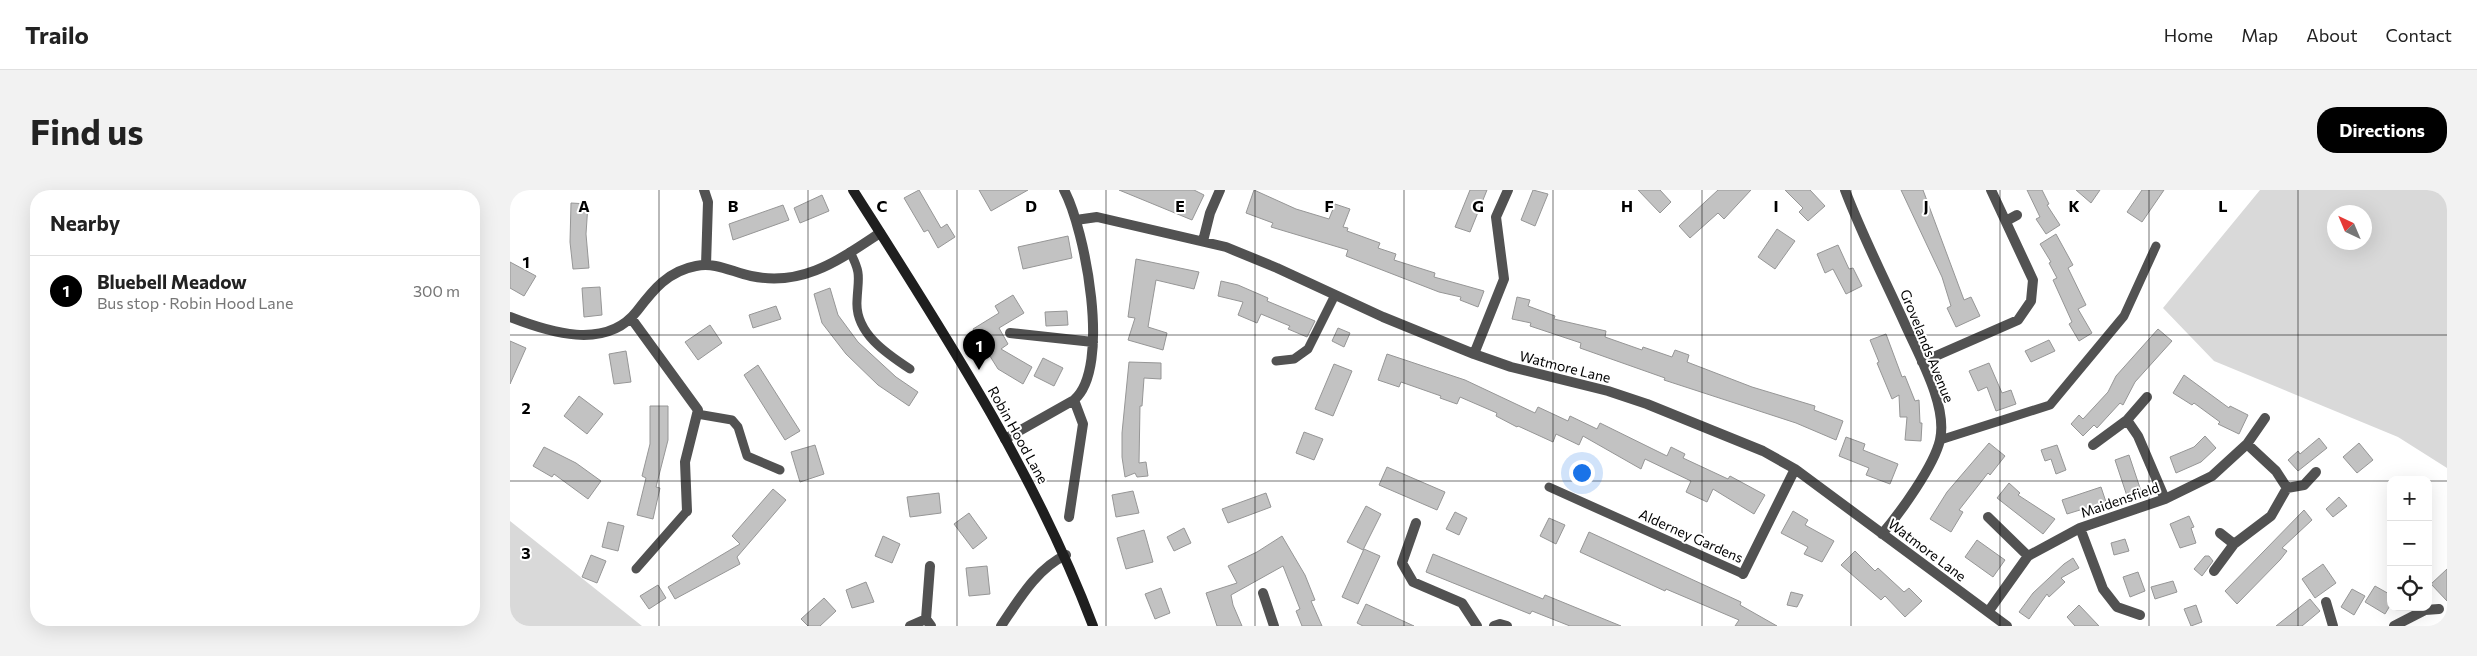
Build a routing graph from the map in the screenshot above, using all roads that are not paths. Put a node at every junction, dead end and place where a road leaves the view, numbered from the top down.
1 (704, 190) edge
2 (853, 190) edge
3 (1064, 190) edge
4 (1220, 190) edge
5 (1508, 190) edge
6 (1845, 190) edge
7 (1991, 190) edge
8 (2017, 215) dead end
9 (1076, 220) junction
10 (2006, 220) junction
11 (880, 233) junction
12 (1203, 241) junction
13 (2156, 246) dead end
14 (850, 252) junction
15 (706, 265) junction
16 (1335, 295) junction
17 (510, 317) edge
18 (631, 318) junction
19 (1010, 333) dead end
20 (1093, 342) junction
21 (1474, 354) junction
22 (1276, 361) dead end
23 (1922, 362) junction
24 (910, 369) dead end
25 (2147, 397) dead end
26 (1074, 400) junction
27 (697, 414) junction
28 (2265, 418) dead end
29 (2126, 420) junction
30 (1005, 439) junction
31 (1940, 440) junction
32 (2248, 444) junction
33 (2093, 445) dead end
34 (1795, 469) junction
35 (780, 470) dead end
36 (2316, 472) dead end
37 (1550, 487) dead end
38 (2287, 488) junction
39 (2165, 499) junction
40 (687, 511) joint
41 (1069, 517) dead end
42 (1988, 517) dead end
43 (1416, 523) dead end
44 (2080, 528) junction
45 (2220, 533) dead end
46 (1882, 534) junction
47 (2234, 544) junction
48 (1066, 555) junction
49 (2028, 556) junction
50 (930, 566) dead end
51 (636, 569) dead end
52 (2214, 571) dead end
53 (1743, 574) joint
54 (1263, 593) dead end
55 (2326, 602) dead end
56 (2432, 608) edge
57 (2439, 609) dead end
58 (2420, 611) edge
59 (1988, 612) junction
60 (2140, 615) dead end
61 (929, 623) edge
62 (910, 626) edge
63 (1001, 626) edge
64 (1093, 626) edge
65 (1274, 626) edge
66 (1477, 626) edge
67 (1494, 626) edge
68 (1507, 626) edge
69 (2007, 626) edge
70 (2333, 626) edge
71 (2394, 626) edge

1 - 15 street
2 - 11 main road, Robin Hood Lane
3 - 9 street
4 - 12 street
5 - 21 street
6 - 23 street, Grovelands Avenue
7 - 10 street
8 - 10 street
9 - 12 street, Watmore Lane
9 - 20 street
10 - 23 street
11 - 14 street
11 - 30 main road, Robin Hood Lane
12 - 16 street, Watmore Lane
13 - 31 lane
14 - 15 street
14 - 24 lane
15 - 18 street
16 - 21 street, Watmore Lane
16 - 22 lane
17 - 18 street
18 - 27 street
19 - 20 street
20 - 26 street
21 - 34 street, Watmore Lane
23 - 31 street, Grovelands Avenue
25 - 29 street
26 - 30 street
26 - 41 street
27 - 35 lane
27 - 40 street
28 - 32 street, Maidensfield
29 - 33 street
29 - 39 street
30 - 48 main road, Robin Hood Lane
31 - 46 street, Grovelands Avenue
32 - 38 street
32 - 39 street, Maidensfield
34 - 46 street, Watmore Lane
34 - 53 street, Alderney Gardens
36 - 38 street
37 - 53 lane, Alderney Gardens
38 - 47 street
39 - 44 street, Maidensfield
40 - 51 lane
42 - 49 street
43 - 66 street
44 - 49 street, Maidensfield
44 - 60 street
45 - 47 street
46 - 59 street, Watmore Lane
47 - 52 street
48 - 63 street
48 - 64 main road, Robin Hood Lane
49 - 59 street, Maidensfield
50 - 61 street
54 - 65 street
55 - 70 street
56 - 57 street
58 - 71 street
59 - 69 street, Watmore Lane
61 - 62 street
67 - 68 street

